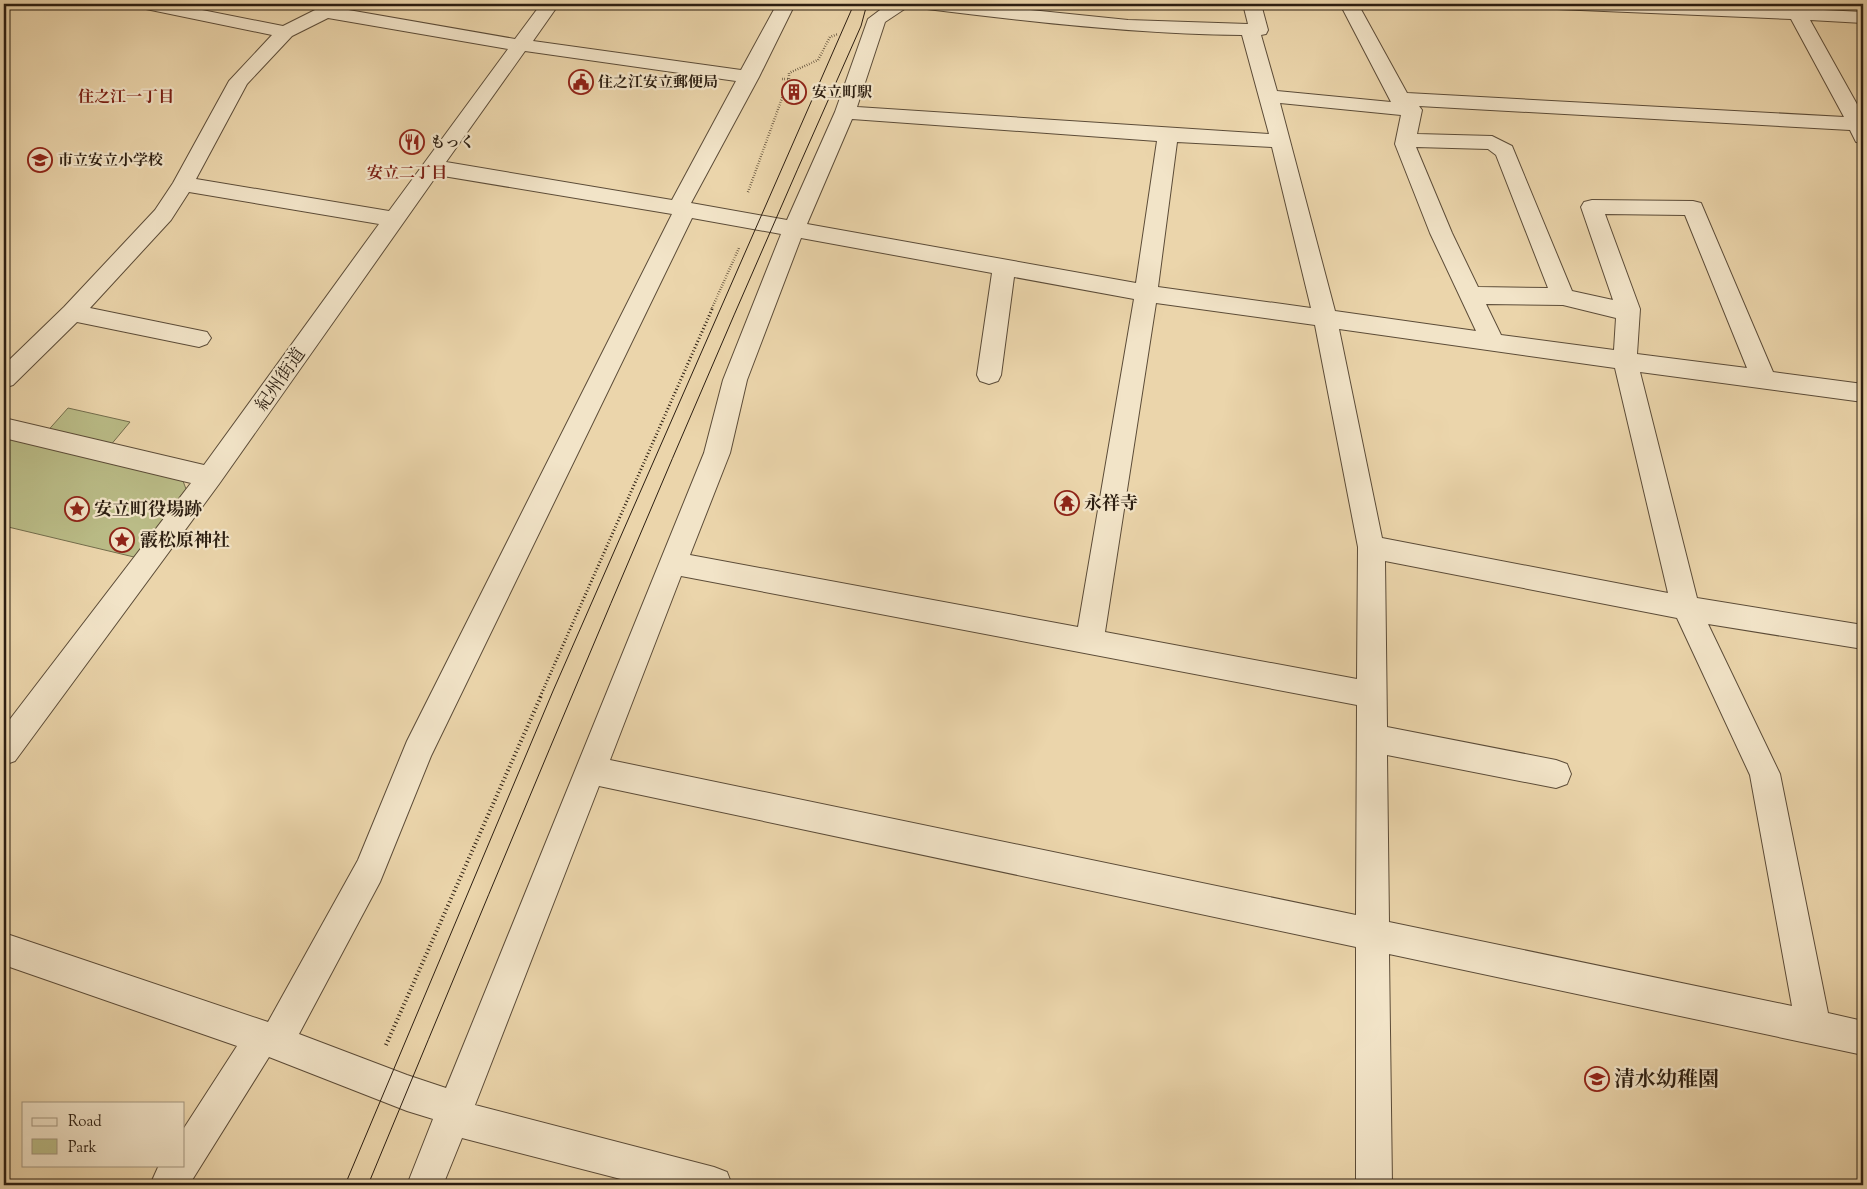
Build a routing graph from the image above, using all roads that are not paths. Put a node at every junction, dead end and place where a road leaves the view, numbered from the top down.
1 (146, 4) edge
2 (550, 4) edge
3 (786, 4) edge
4 (900, 4) edge
5 (927, 4) edge
6 (1090, 4) edge
7 (1252, 4) edge
8 (1349, 4) edge
9 (1557, 4) edge
10 (328, 8) edge
11 (1795, 9) edge
12 (1863, 17) edge
13 (1086, 23) junction
14 (1250, 30) junction
15 (285, 32) junction
16 (520, 45) junction
17 (749, 77) junction
18 (1267, 96) junction
19 (1401, 104) junction
20 (845, 112) junction
21 (1862, 128) edge
22 (1168, 136) junction
23 (1406, 140) junction
24 (1281, 141) junction
25 (432, 166) junction
26 (183, 184) junction
27 (681, 208) junction
28 (394, 219) junction
29 (794, 229) junction
30 (1004, 269) junction
31 (1146, 293) junction
32 (1471, 295) junction
33 (1563, 297) junction
34 (1628, 312) junction
35 (72, 313) junction
36 (1325, 318) junction
37 (199, 338) dead end
38 (1493, 342) junction
39 (1625, 361) junction
40 (989, 375) dead end
41 (4, 379) edge
42 (1764, 380) junction
43 (1863, 393) edge
44 (4, 428) edge
45 (210, 477) junction
46 (1370, 547) junction
47 (672, 563) junction
48 (1686, 608) junction
49 (1863, 637) edge
50 (1090, 642) junction
51 (1372, 695) junction
52 (1372, 738) junction
53 (4, 751) edge
54 (590, 770) junction
55 (1556, 774) dead end
56 (1372, 933) junction
57 (4, 950) edge
58 (1813, 1026) junction
59 (1863, 1038) edge
60 (269, 1039) junction
61 (453, 1112) junction
62 (185, 1160) edge
63 (180, 1166) edge
64 (168, 1185) edge
65 (425, 1185) edge
66 (714, 1185) edge
67 (1374, 1185) edge

1 - 15 street
2 - 16 street, 紀州街道
3 - 17 street
4 - 20 street
5 - 13 street
6 - 13 street
7 - 14 street
8 - 19 street
9 - 11 street
10 - 15 street
10 - 16 street
11 - 12 street
11 - 21 street
13 - 14 street
14 - 18 street
15 - 26 street
16 - 17 street
16 - 25 street, 紀州街道
17 - 27 street
18 - 19 street
18 - 24 street
19 - 21 street
19 - 23 street
20 - 22 street
20 - 29 street
22 - 24 street
22 - 31 street
23 - 32 street
23 - 33 street
24 - 36 street
25 - 27 street
25 - 28 street, 紀州街道
26 - 28 street
26 - 35 street
27 - 29 street
27 - 60 street
28 - 45 street, 紀州街道
29 - 30 street
29 - 47 street
30 - 31 street
30 - 40 street
31 - 36 street
31 - 50 street
32 - 33 street
32 - 38 street
33 - 34 street
34 - 39 street
34 - 42 street
35 - 37 street
35 - 41 street
36 - 38 street
36 - 46 street
38 - 39 street
39 - 42 street
39 - 48 street
42 - 43 street
44 - 45 street
45 - 53 street, 紀州街道
46 - 48 street
46 - 51 street
47 - 50 street
47 - 54 street
48 - 49 street
48 - 58 street
50 - 51 street
51 - 52 street
52 - 55 street
52 - 56 street
54 - 56 street
54 - 61 street
56 - 58 street
56 - 67 street
57 - 60 street
58 - 59 street
60 - 61 street
60 - 62 street
61 - 65 street
61 - 66 street
63 - 64 street

